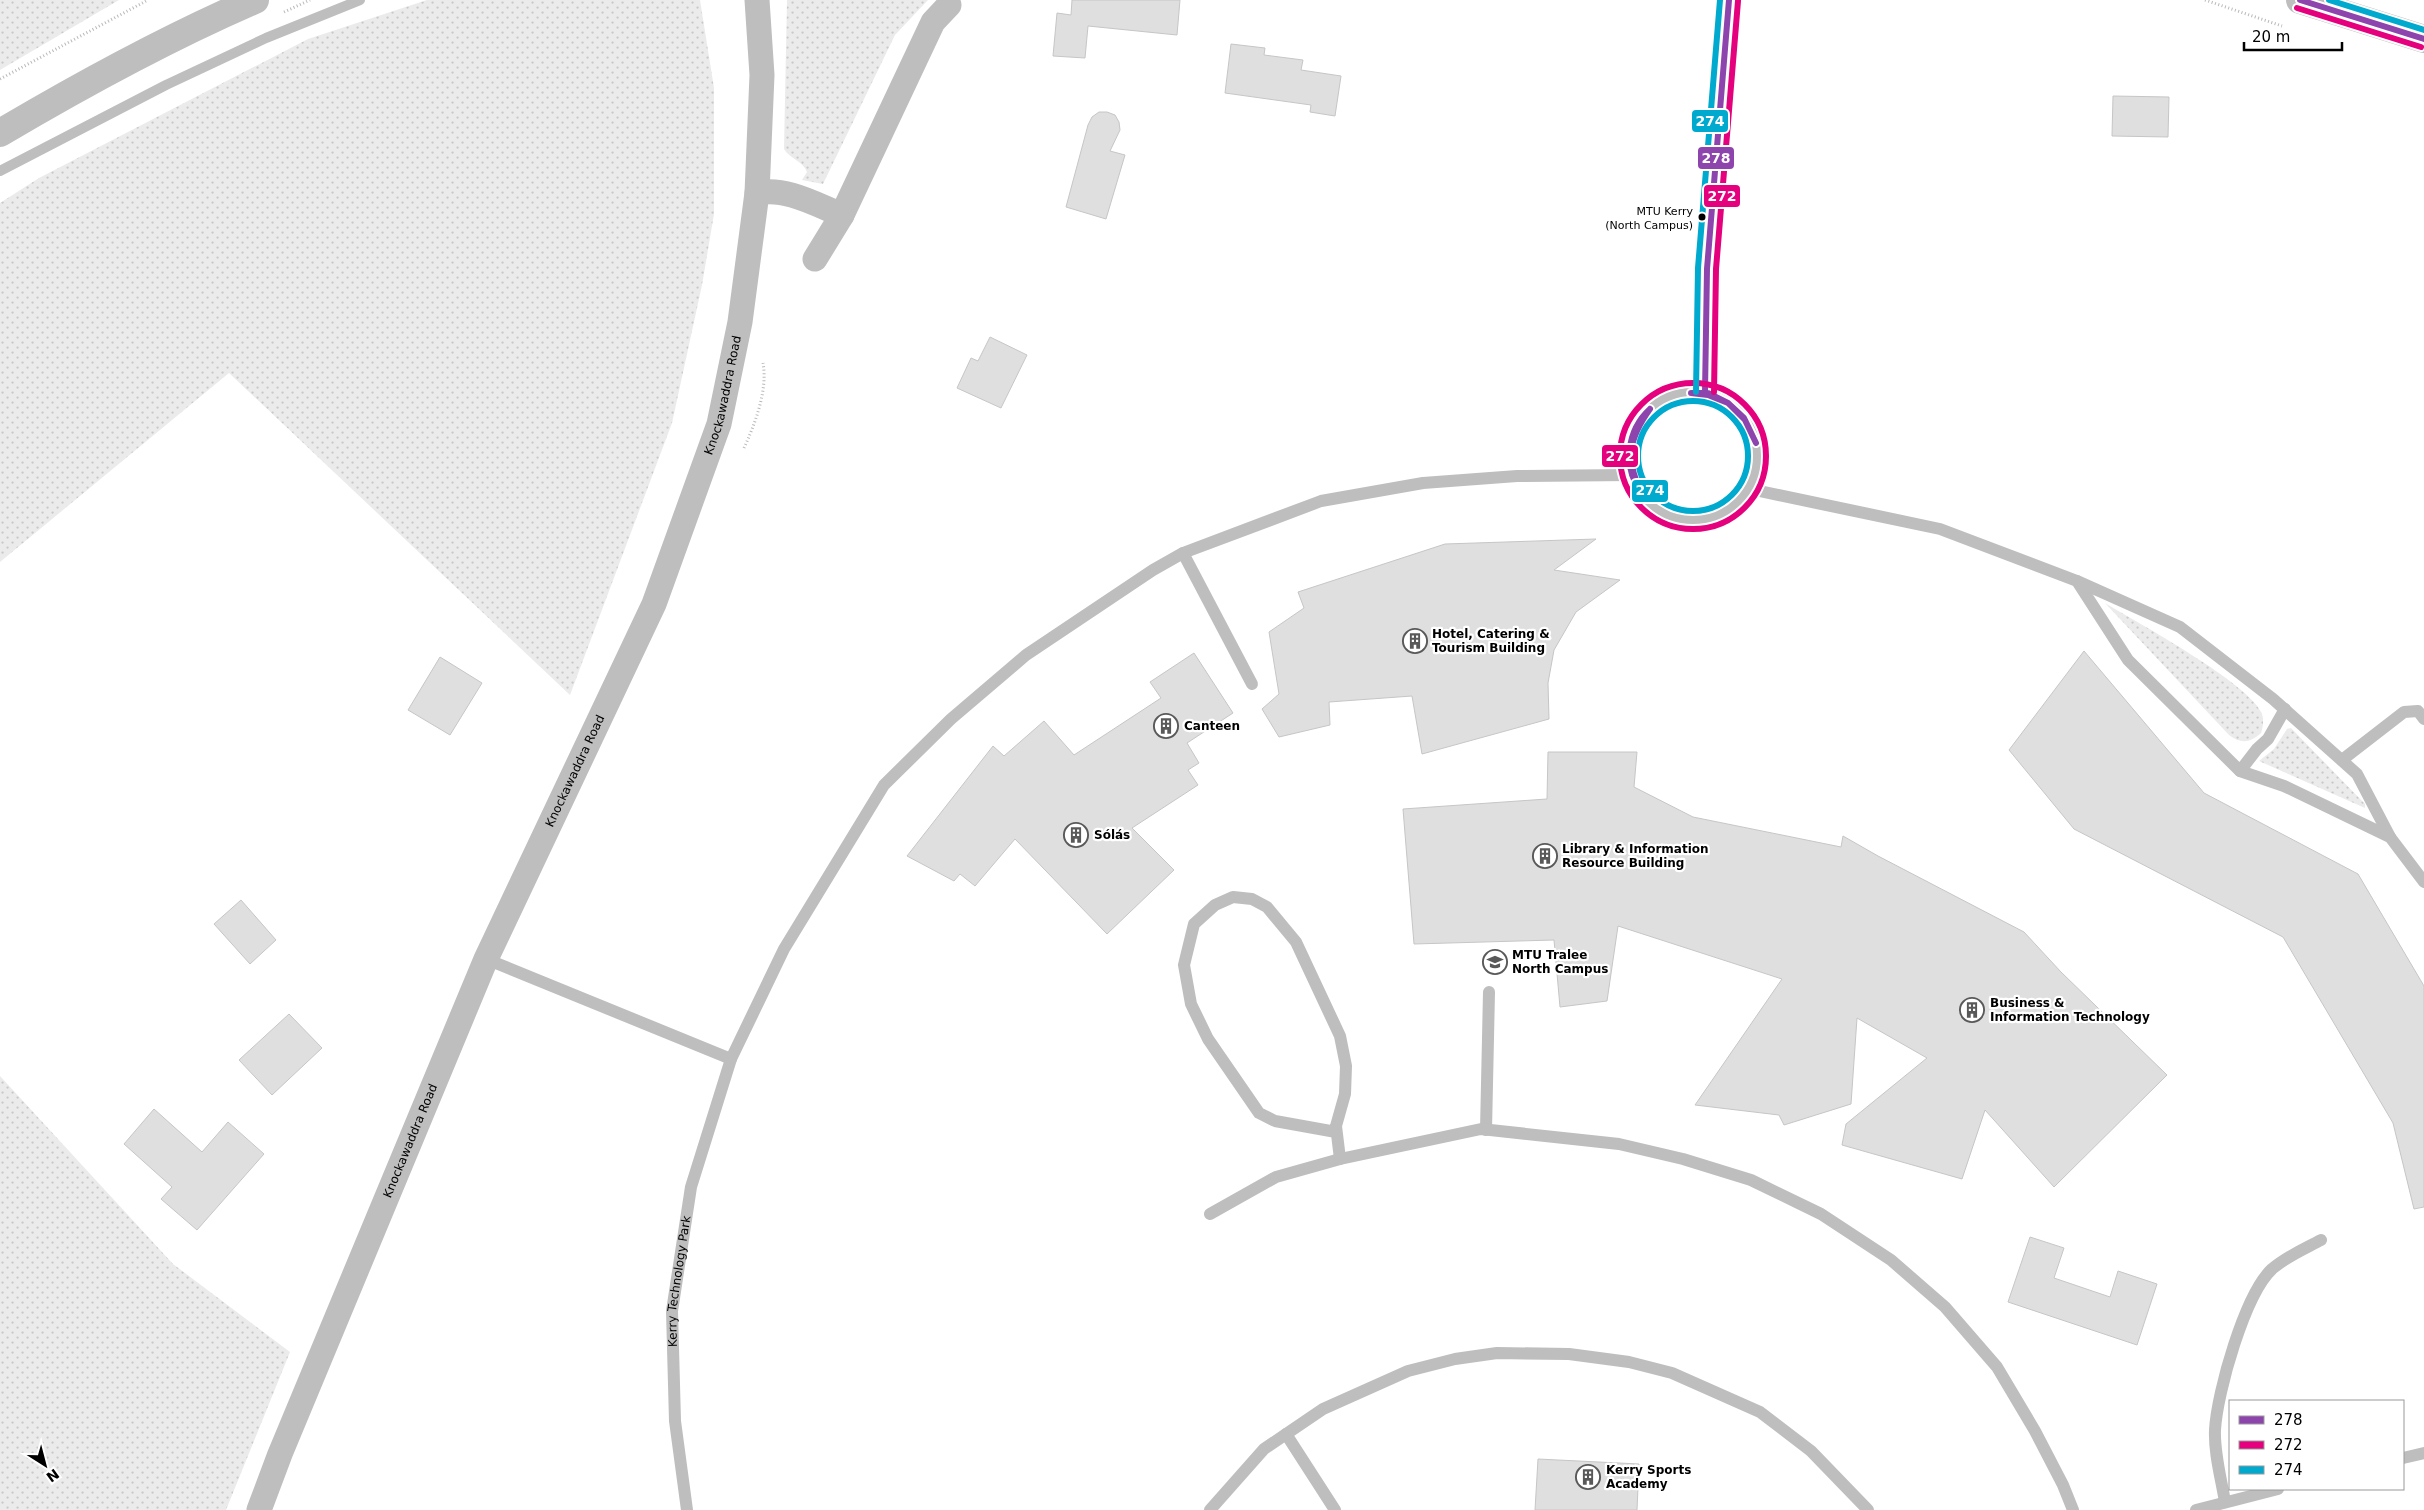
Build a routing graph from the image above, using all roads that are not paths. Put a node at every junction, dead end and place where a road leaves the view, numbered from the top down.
1 (255, 0) edge
2 (757, 0) edge
3 (1729, 0) edge
4 (2300, 0) edge
5 (949, 5) dead end
6 (2424, 39) edge
7 (0, 133) edge
8 (757, 193) junction
9 (842, 215) junction
10 (815, 259) dead end
11 (1705, 392) junction
12 (1631, 475) junction
13 (1750, 489) junction
14 (1183, 554) junction
15 (2077, 582) junction
16 (1252, 684) dead end
17 (2286, 709) junction
18 (2424, 719) edge
19 (2342, 760) junction
20 (2240, 771) junction
21 (2390, 837) junction
22 (2424, 882) edge
23 (486, 959) junction
24 (1489, 992) dead end
25 (731, 1059) junction
26 (1486, 1130) junction
27 (1336, 1132) junction
28 (1340, 1158) junction
29 (1210, 1214) dead end
30 (2321, 1240) dead end
31 (1286, 1434) junction
32 (2424, 1453) edge
33 (2404, 1458) edge
34 (2274, 1490) edge
35 (2225, 1502) junction
36 (259, 1510) edge
37 (687, 1510) edge
38 (1210, 1510) edge
39 (1335, 1510) edge
40 (1868, 1510) edge
41 (2073, 1510) edge
42 (2196, 1510) edge

1 - 7 street
2 - 8 street, Knockawaddra Road
3 - 11 lane
4 - 6 street
5 - 9 street
8 - 9 street
8 - 23 street, Knockawaddra Road
9 - 10 street
11 - 12 lane
11 - 13 lane
12 - 13 lane
12 - 14 lane, Kerry Technology Park
13 - 15 lane
14 - 16 lane
14 - 25 lane, Kerry Technology Park
15 - 17 lane
15 - 20 lane
17 - 19 lane
17 - 20 lane
18 - 19 lane
19 - 21 lane
20 - 21 lane
21 - 22 lane
23 - 25 lane
23 - 36 street, Knockawaddra Road
24 - 26 lane
25 - 37 lane, Kerry Technology Park
26 - 28 lane
26 - 41 lane
27 - 27 lane
27 - 28 lane
28 - 29 lane
30 - 35 lane
31 - 38 lane
31 - 39 lane
31 - 40 lane
32 - 33 lane
34 - 35 lane
35 - 42 lane

